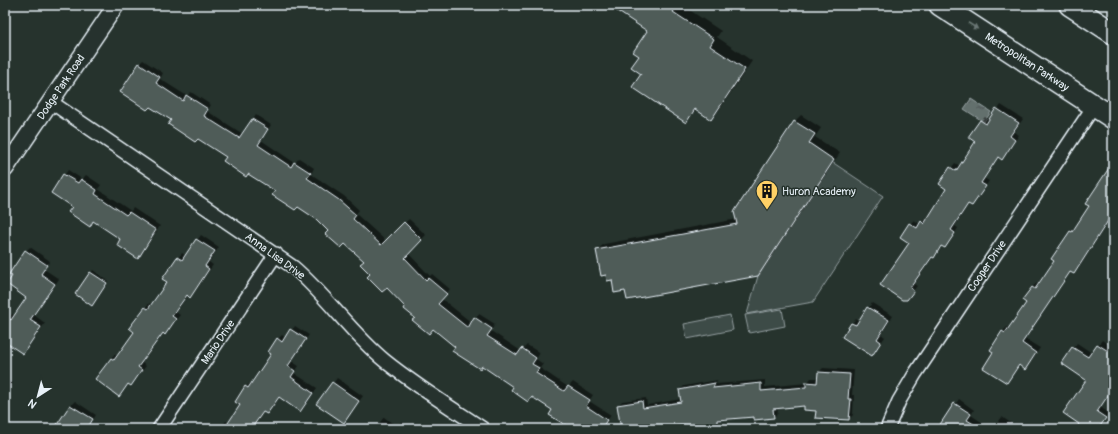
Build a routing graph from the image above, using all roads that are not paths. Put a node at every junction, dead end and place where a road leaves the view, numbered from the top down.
1 (116, 5) edge
2 (940, 5) edge
3 (1070, 5) edge
4 (1113, 33) edge
5 (51, 102) junction
6 (1094, 106) junction
7 (1113, 118) edge
8 (5, 169) edge
9 (276, 254) junction
10 (159, 429) edge
11 (483, 429) edge
12 (887, 429) edge

1 - 5 street, Dodge Park Road
2 -> 6 main road, Metropolitan Parkway
3 - 4 main road
5 - 8 street, Dodge Park Road
5 - 9 street, Anna Lisa Drive
6 - 7 main road, Metropolitan Parkway
6 - 12 street, Cooper Drive
9 - 10 street, Mario Drive
9 - 11 street, Anna Lisa Drive

